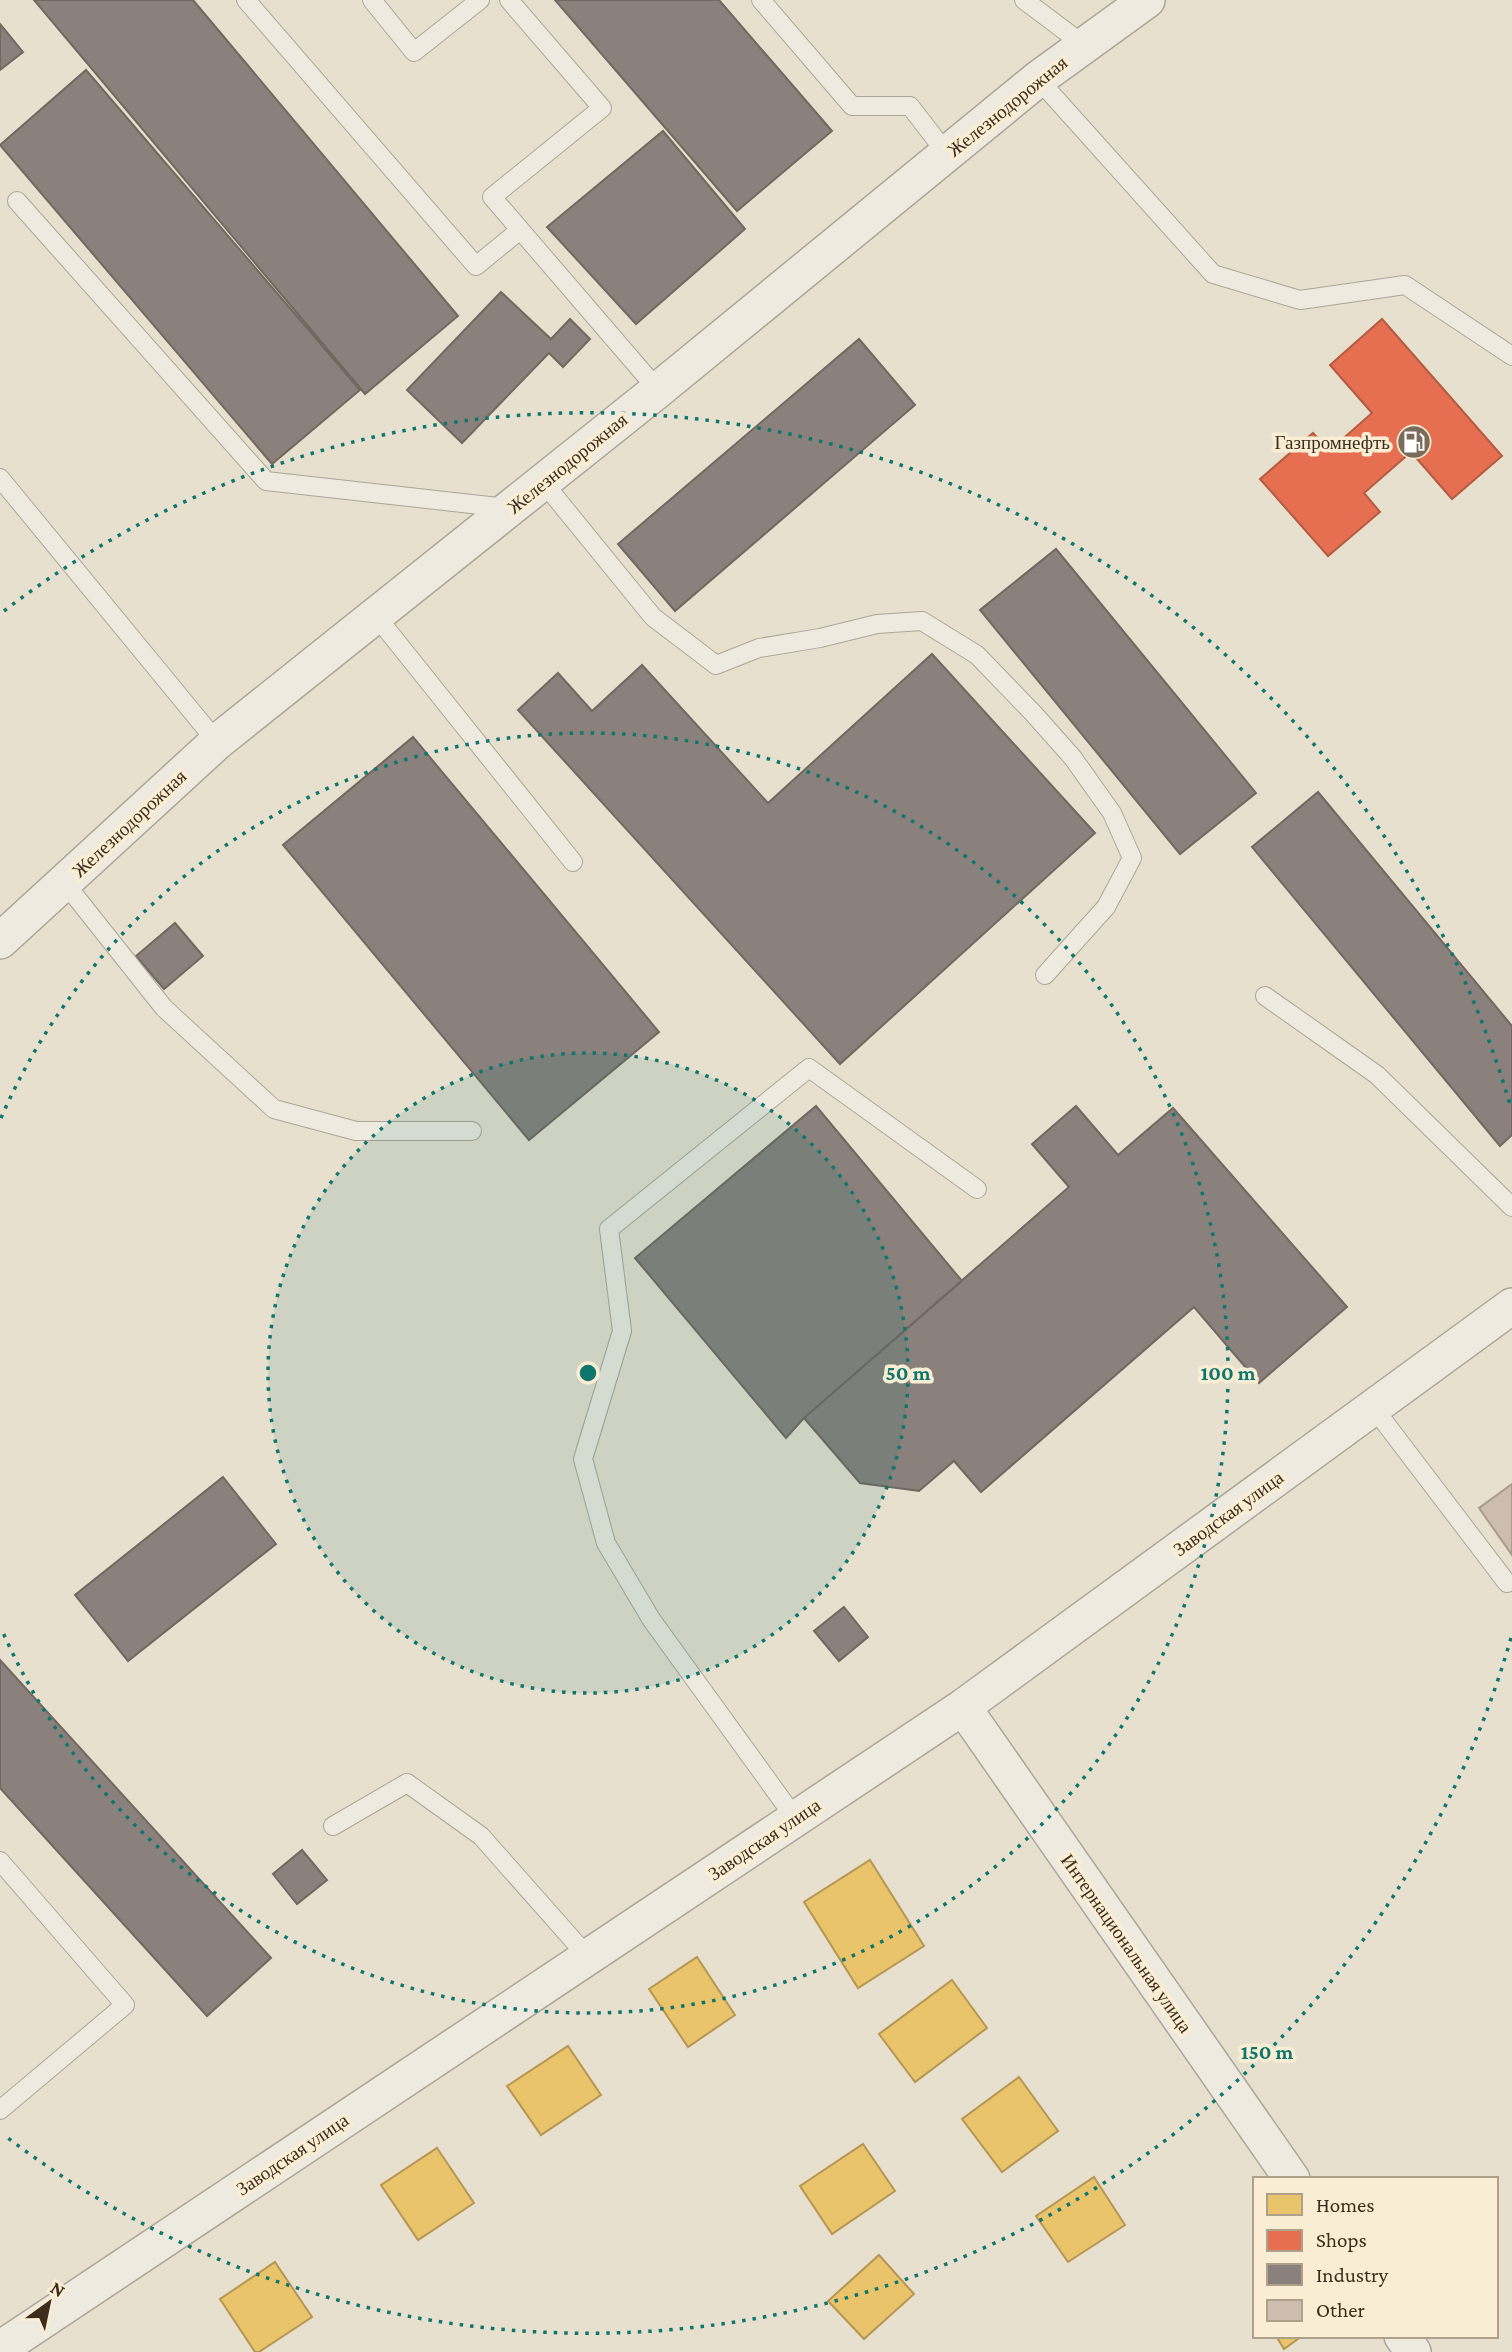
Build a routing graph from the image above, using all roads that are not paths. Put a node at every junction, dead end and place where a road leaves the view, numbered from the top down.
1 (246, 0) edge
2 (372, 0) edge
3 (480, 0) edge
4 (509, 0) edge
5 (761, 0) edge
6 (1024, 0) edge
7 (1147, 0) edge
8 (1084, 45) junction
9 (1038, 79) junction
10 (947, 154) junction
11 (17, 201) dead end
12 (520, 230) junction
13 (1512, 356) edge
14 (658, 390) junction
15 (0, 478) edge
16 (543, 482) junction
17 (510, 508) junction
18 (376, 615) junction
19 (217, 742) junction
20 (573, 862) dead end
21 (64, 882) junction
22 (0, 941) edge
23 (1045, 975) dead end
24 (1265, 996) dead end
25 (472, 1131) dead end
26 (977, 1189) dead end
27 (1512, 1207) edge
28 (1512, 1306) edge
29 (1373, 1407) junction
30 (1507, 1583) dead end
31 (962, 1707) junction
32 (795, 1818) junction
33 (333, 1826) dead end
34 (0, 1861) edge
35 (588, 1957) junction
36 (0, 2110) edge
37 (1291, 2177) edge
38 (0, 2349) edge

1 - 12 lane
2 - 3 lane
4 - 12 lane
5 - 10 lane
6 - 8 lane
7 - 8 street, Железнодорожная
8 - 9 street, Железнодорожная
9 - 10 street, Железнодорожная
9 - 13 lane
10 - 14 street, Железнодорожная
11 - 17 lane
12 - 14 lane
14 - 16 street, Железнодорожная
15 - 19 lane
16 - 17 street, Железнодорожная
16 - 23 lane
17 - 18 street, Железнодорожная
18 - 19 street, Железнодорожная
18 - 20 lane
19 - 21 street, Железнодорожная
21 - 22 street, Железнодорожная
21 - 25 lane
24 - 27 lane
26 - 32 lane
28 - 29 street, Заводская улица
29 - 30 lane
29 - 31 street, Заводская улица
31 - 32 street, Заводская улица
31 - 37 street, Интернациональная улица
32 - 35 street, Заводская улица
33 - 35 lane
34 - 36 lane
35 - 38 street, Заводская улица

